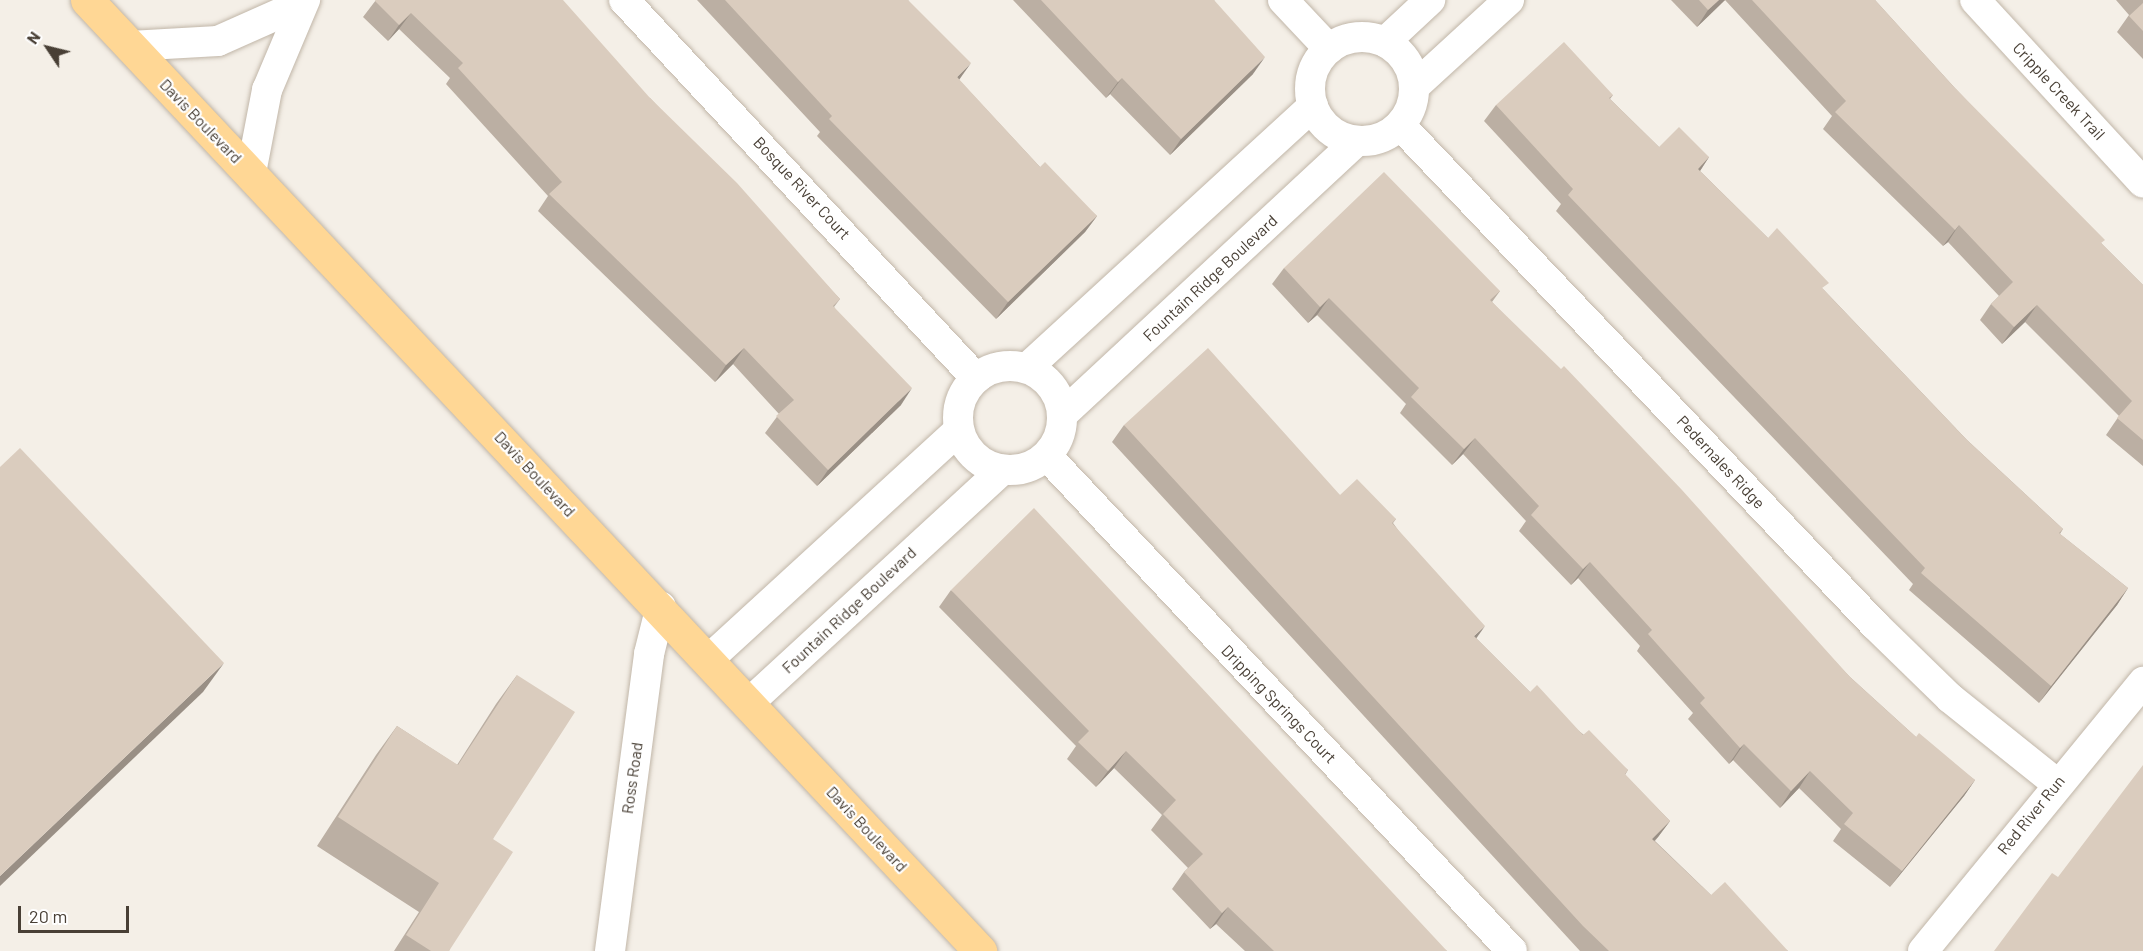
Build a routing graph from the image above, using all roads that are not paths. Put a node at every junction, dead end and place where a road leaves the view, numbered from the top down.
1 (87, 0) edge
2 (624, 0) edge
3 (1283, 0) edge
4 (1430, 0) edge
5 (1509, 0) edge
6 (1975, 0) edge
7 (303, 2) edge
8 (1384, 42) junction
9 (130, 46) junction
10 (1329, 49) junction
11 (1414, 87) junction
12 (1313, 106) junction
13 (1400, 125) junction
14 (1357, 141) junction
15 (251, 173) junction
16 (2143, 183) edge
17 (1027, 368) junction
18 (976, 378) junction
19 (1063, 414) junction
20 (959, 430) junction
21 (1047, 456) junction
22 (1002, 470) junction
23 (661, 606) junction
24 (710, 659) junction
25 (2143, 682) edge
26 (750, 702) junction
27 (2056, 783) junction
28 (610, 951) edge
29 (980, 951) edge
30 (1512, 951) edge
31 (1923, 951) edge

1 - 9 main road, Davis Boulevard
2 - 18 street, Bosque River Court
3 - 10 street
4 - 8 street
5 - 11 street
6 - 16 street, Cripple Creek Trail
7 - 9 street
7 - 15 street
8 - 10 street
8 - 11 street
9 - 15 main road, Davis Boulevard
10 - 12 street
11 - 13 street
12 - 14 street
12 - 17 street
13 - 14 street, Fountain Ridge Boulevard
13 - 27 street, Pedernales Ridge
14 - 19 street, Fountain Ridge Boulevard
15 - 23 main road, Davis Boulevard
17 - 18 street
17 - 19 street
18 - 20 street
19 - 21 street
20 - 22 street
20 - 24 street
21 - 22 street
21 - 30 street, Dripping Springs Court
22 - 26 street, Fountain Ridge Boulevard
23 - 24 main road, Davis Boulevard
23 - 28 street, Ross Road
24 - 26 main road, Davis Boulevard
25 - 27 street, Red River Run
26 - 29 main road, Davis Boulevard
27 - 31 street, Red River Run

